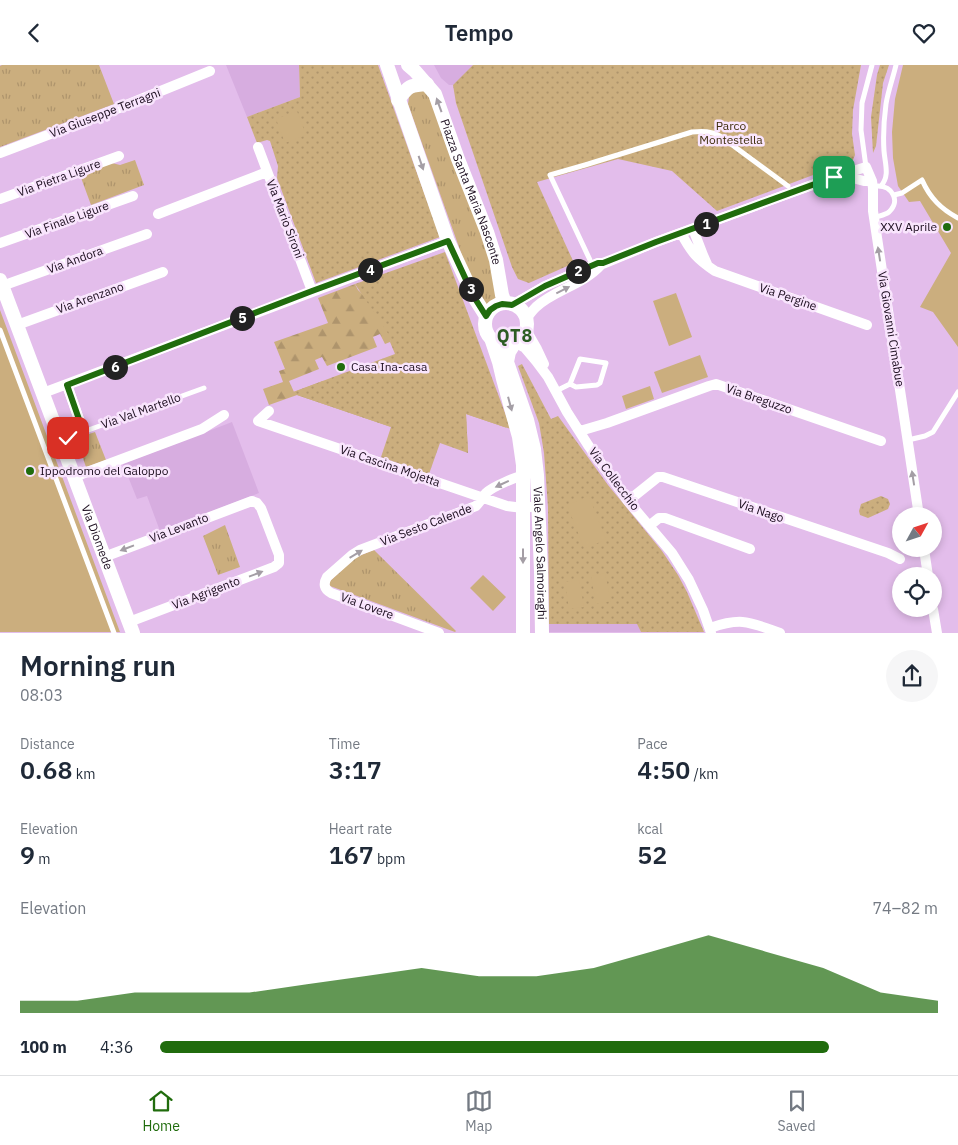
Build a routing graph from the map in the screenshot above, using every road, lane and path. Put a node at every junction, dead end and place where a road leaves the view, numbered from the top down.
1 (387, 65) edge
2 (408, 65) edge
3 (872, 65) edge
4 (896, 65) edge
5 (210, 71) dead end
6 (427, 84) junction
7 (398, 100) junction
8 (258, 147) dead end
9 (0, 153) edge
10 (118, 156) dead end
11 (866, 167) junction
12 (267, 172) junction
13 (840, 175) junction
14 (875, 184) junction
15 (788, 186) dead end
16 (894, 195) junction
17 (133, 196) dead end
18 (0, 199) edge
19 (158, 214) dead end
20 (874, 218) junction
21 (958, 218) edge
22 (693, 229) junction
23 (681, 233) junction
24 (148, 234) dead end
25 (448, 241) junction
26 (0, 243) edge
27 (590, 260) dead end
28 (603, 263) junction
29 (709, 267) junction
30 (163, 272) dead end
31 (1, 283) edge
32 (312, 291) junction
33 (509, 304) junction
34 (486, 316) junction
35 (17, 325) junction
36 (526, 325) junction
37 (867, 325) dead end
38 (0, 330) edge
39 (492, 341) junction
40 (515, 343) junction
41 (548, 377) junction
42 (570, 384) junction
43 (67, 385) junction
44 (204, 388) dead end
45 (556, 391) junction
46 (958, 392) edge
47 (43, 393) junction
48 (269, 411) dead end
49 (224, 415) dead end
50 (78, 431) junction
51 (580, 431) junction
52 (907, 440) junction
53 (62, 441) junction
54 (881, 441) dead end
55 (530, 475) junction
56 (74, 477) junction
57 (484, 497) junction
58 (628, 501) junction
59 (538, 506) junction
60 (918, 507) edge
61 (523, 508) junction
62 (650, 526) junction
63 (750, 549) dead end
64 (104, 557) junction
65 (900, 559) dead end
66 (280, 561) joint
67 (325, 588) joint
68 (934, 617) edge
69 (131, 627) edge
70 (711, 630) edge
71 (114, 633) edge
72 (439, 633) edge
73 (523, 633) edge
74 (542, 633) edge
75 (780, 633) edge
76 (937, 633) edge

1 - 7 street
2 - 6 street, Piazza Santa Maria Nascente
3 - 11 lane, Via Giovanni Cimabue
4 - 14 lane, Via Giovanni Cimabue
5 - 9 street, Via Giuseppe Terragni
6 - 7 street
33 -> 6 street, Piazza Santa Maria Nascente
7 -> 25 street
8 - 12 street, Via Mario Sironi
10 - 18 street, Via Pietra Ligure
11 - 13 street
11 - 14 street, Via Giovanni Cimabue
12 - 19 street
12 - 32 street, Via Mario Sironi
13 - 14 street
13 - 22 street
14 - 16 lane
14 - 20 street, Via Giovanni Cimabue
15 - 27 lane
16 - 20 lane
16 - 21 lane
17 - 26 street, Via Finale Ligure
52 -> 20 street, Via Giovanni Cimabue
22 - 23 street
22 - 29 street
23 - 28 street
23 - 29 street, Via Pergine
24 - 31 street, Via Andora
25 - 32 street
25 - 34 street
28 - 33 street
36 -> 28 street
29 - 37 street, Via Pergine
30 - 35 street, Via Arenzano
31 - 35 street, Via Diomede
32 - 43 street
33 - 34 street
33 - 36 street
34 - 39 street
35 - 47 street, Via Diomede
36 - 40 street
36 - 41 street
38 - 71 lane
39 - 40 street
39 -> 55 street
40 - 41 street
40 - 55 street
41 - 45 street
42 - 42 lane
42 - 45 lane
43 - 47 street
43 - 50 street
44 - 50 lane, Via Val Martello
45 - 51 street
46 - 52 lane
47 - 53 street, Via Diomede
48 - 57 street, Via Cascina Mojetta
49 - 56 street
50 - 53 street
51 - 54 street, Via Breguzzo
51 - 58 street, Via Collecchio
60 -> 52 street, Via Giovanni Cimabue
53 - 56 street, Via Diomede
55 -> 57 street, Via Sesto Calende
55 - 59 street, Viale Angelo Salmoiraghi
55 - 61 street, Viale Angelo Salmoiraghi
56 - 64 street, Via Diomede
57 - 61 street, Via Cascina Mojetta
67 -> 57 street, Via Sesto Calende
58 - 62 street, Via Collecchio
58 - 65 street, Via Nago
59 - 61 street, Via Cascina Mojetta
59 - 74 street, Viale Angelo Salmoiraghi
61 -> 73 street, Viale Angelo Salmoiraghi
62 - 63 street
62 - 70 street, Via Collecchio
66 -> 64 street, Via Levanto
64 - 69 street, Via Diomede
69 -> 66 street, Via Agrigento
67 - 72 street, Via Lovere
68 - 76 street
70 - 75 street

